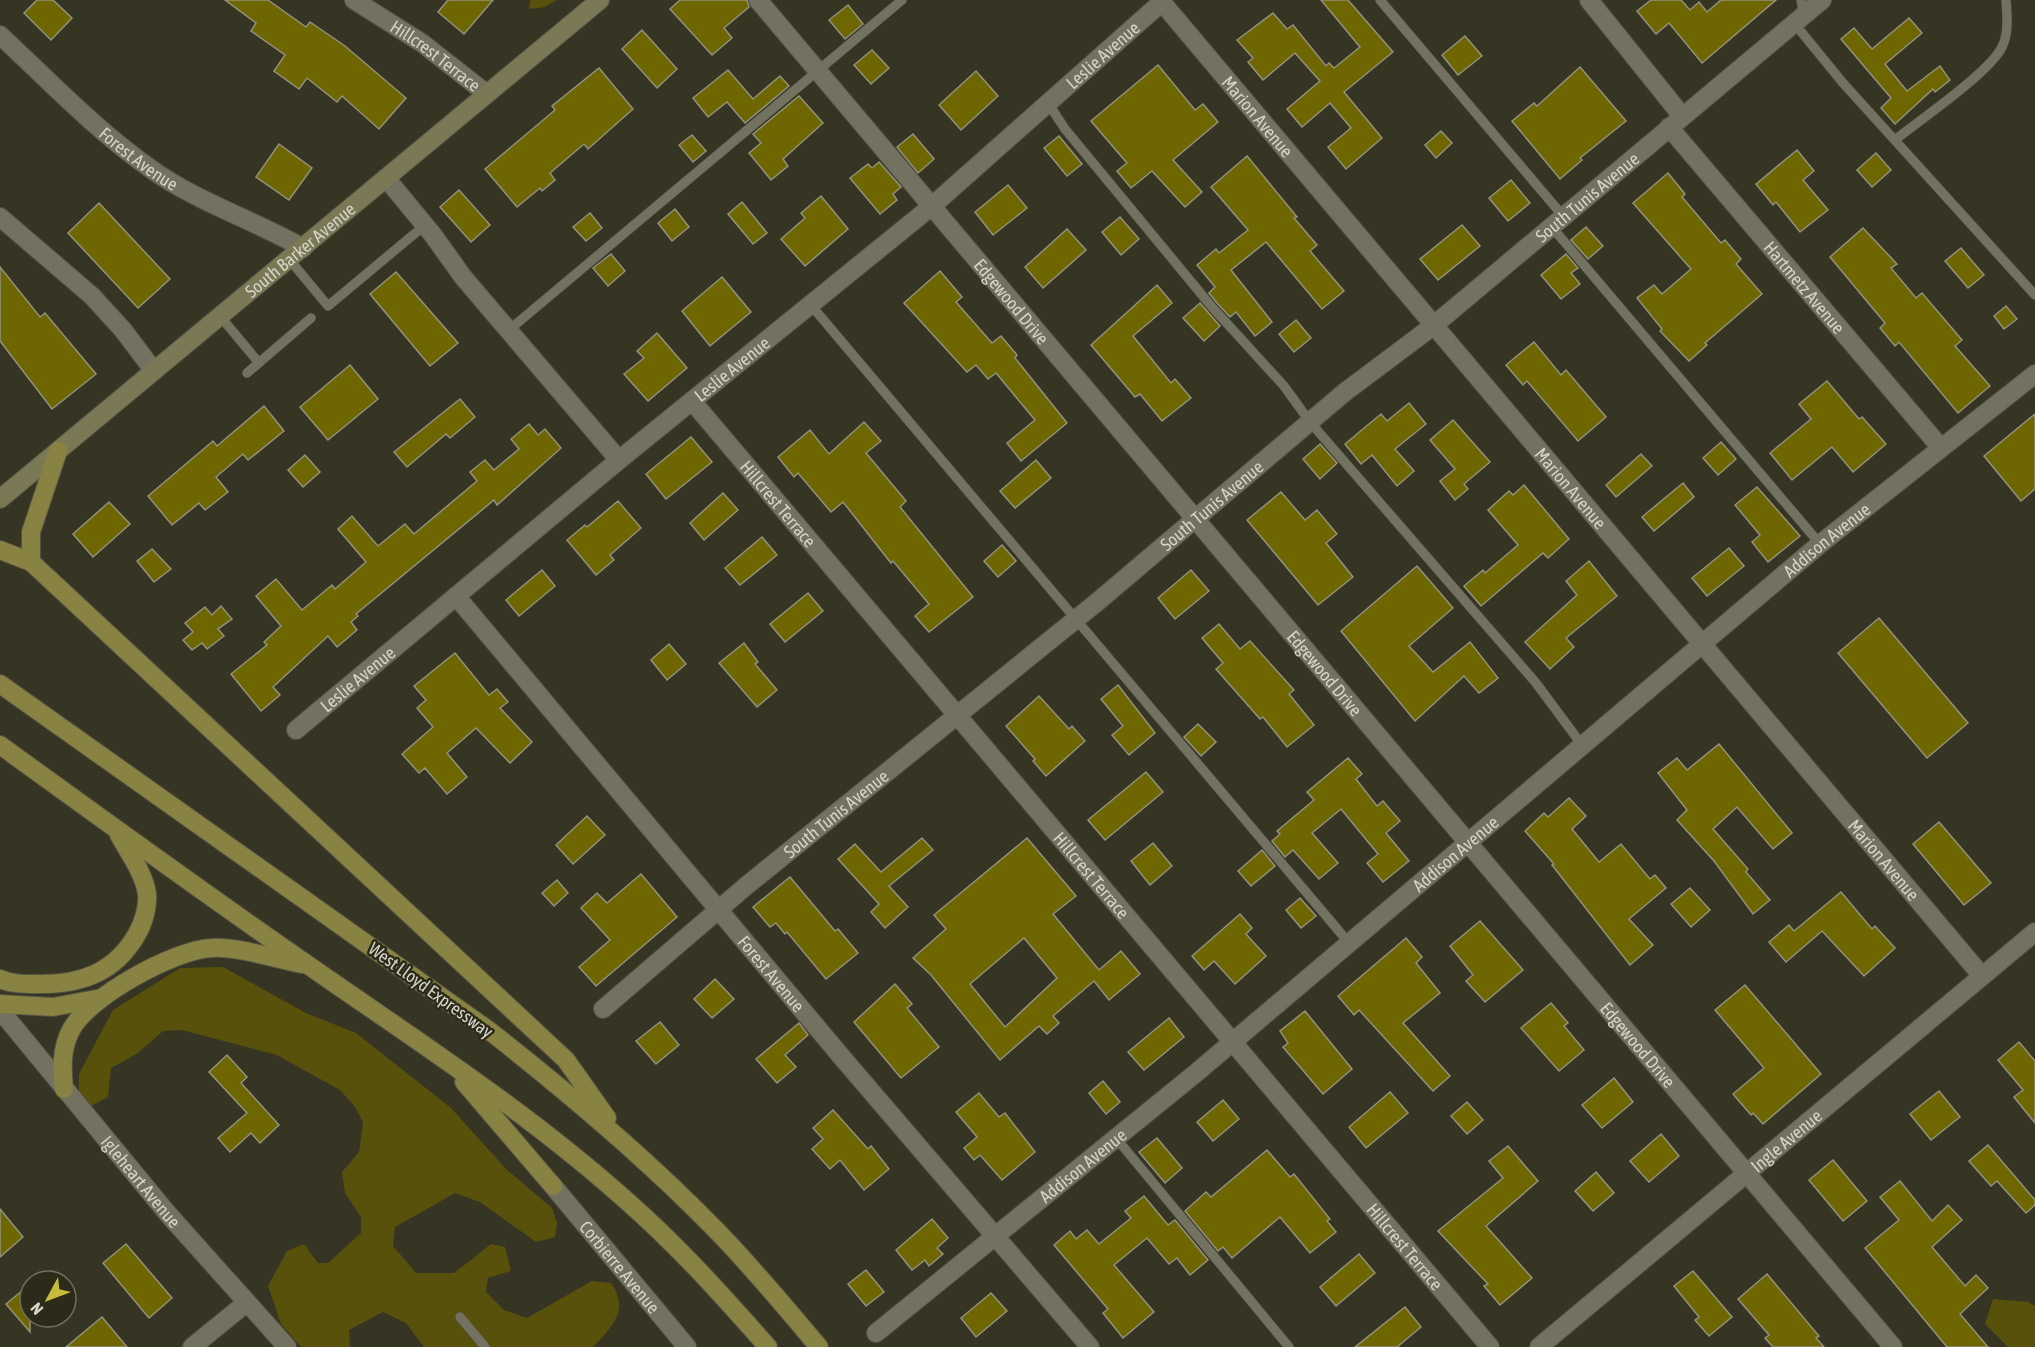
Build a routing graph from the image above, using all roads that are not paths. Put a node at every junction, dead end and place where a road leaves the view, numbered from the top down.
1 (354, 0) edge
2 (600, 0) edge
3 (758, 0) edge
4 (902, 0) edge
5 (1380, 0) edge
6 (1589, 0) edge
7 (1822, 0) edge
8 (2006, 0) edge
9 (1166, 3) edge
10 (1800, 13) edge
11 (0, 35) edge
12 (818, 71) junction
13 (487, 94) junction
14 (1048, 103) junction
15 (1675, 122) junction
16 (1896, 139) junction
17 (386, 178) junction
18 (932, 206) junction
19 (0, 217) edge
20 (1557, 221) junction
21 (425, 225) junction
22 (296, 253) junction
23 (2035, 295) edge
24 (810, 304) junction
25 (220, 316) junction
26 (311, 318) dead end
27 (1433, 326) junction
28 (509, 330) junction
29 (259, 363) junction
30 (154, 371) junction
31 (247, 373) dead end
32 (2035, 374) edge
33 (692, 401) junction
34 (1310, 422) junction
35 (1941, 448) junction
36 (58, 451) junction
37 (620, 460) junction
38 (0, 499) edge
39 (1196, 519) junction
40 (1820, 544) junction
41 (0, 550) edge
42 (31, 562) junction
43 (456, 596) junction
44 (1075, 621) junction
45 (1702, 643) junction
46 (0, 684) edge
47 (958, 715) junction
48 (296, 730) dead end
49 (0, 745) edge
50 (1582, 745) junction
51 (117, 831) junction
52 (1469, 844) junction
53 (720, 910) junction
54 (2035, 932) edge
55 (1349, 943) junction
56 (307, 965) junction
57 (1982, 976) junction
58 (0, 979) edge
59 (101, 997) junction
60 (0, 1004) edge
61 (603, 1009) dead end
62 (0, 1010) edge
63 (1232, 1041) junction
64 (445, 1060) junction
65 (64, 1089) junction
66 (1116, 1138) junction
67 (626, 1144) junction
68 (1747, 1174) junction
69 (553, 1186) joint
70 (996, 1236) junction
71 (245, 1304) junction
72 (460, 1317) dead end
73 (876, 1333) dead end
74 (192, 1347) edge
75 (287, 1347) edge
76 (485, 1347) edge
77 (687, 1347) edge
78 (768, 1347) edge
79 (819, 1347) edge
80 (1090, 1347) edge
81 (1289, 1347) edge
82 (1490, 1347) edge
83 (1539, 1347) edge
84 (1893, 1347) edge

1 - 13 street, Hillcrest Terrace
2 - 13 main road, South Barker Avenue
3 - 12 street, Edgewood Drive
4 - 12 lane
5 - 20 lane
6 - 15 street, Hartmetz Avenue
7 - 10 street, South Tunis Avenue
8 - 16 lane
9 - 14 street, Leslie Avenue
9 - 27 street, Marion Avenue
10 - 15 street, South Tunis Avenue
10 - 16 lane
11 - 22 street, Forest Avenue
12 - 18 street, Edgewood Drive
12 - 28 lane
13 - 17 main road, South Barker Avenue
14 - 18 street, Leslie Avenue
14 - 34 lane
15 - 20 street, South Tunis Avenue
15 - 35 street, Hartmetz Avenue
16 - 23 lane
17 - 21 street
17 - 22 main road, South Barker Avenue
18 - 24 street, Leslie Avenue
18 - 39 street, Edgewood Drive
19 - 30 street
20 - 27 street, South Tunis Avenue
20 - 40 lane
21 - 22 lane
21 - 28 street
22 - 25 main road, South Barker Avenue
24 - 33 street, Leslie Avenue
24 - 44 lane
25 - 29 lane
25 - 30 main road, South Barker Avenue
26 - 29 lane
27 - 34 street, South Tunis Avenue
27 - 45 street, Marion Avenue
28 - 37 street
29 - 31 lane
30 - 36 main road, South Barker Avenue
32 - 35 street, Addison Avenue
33 - 37 street, Leslie Avenue
33 - 47 street, Hillcrest Terrace
34 - 39 street, South Tunis Avenue
34 - 50 lane
35 - 40 street, Addison Avenue
36 - 38 main road, South Barker Avenue
36 - 42 highway
37 - 43 street, Leslie Avenue
39 - 44 street, South Tunis Avenue
39 - 52 street, Edgewood Drive
40 - 45 street, Addison Avenue
41 - 42 highway
42 - 67 highway
43 - 48 street, Leslie Avenue
43 - 53 street, Forest Avenue
44 - 47 street, South Tunis Avenue
44 - 55 lane
45 - 50 street, Addison Avenue
45 - 57 street, Marion Avenue
46 - 67 highway, West Lloyd Expressway
47 - 53 street, South Tunis Avenue
47 - 63 street, Hillcrest Terrace
49 - 51 highway
50 - 52 street, Addison Avenue
51 - 56 highway
51 - 58 highway
52 - 55 street, Addison Avenue
52 - 68 street, Edgewood Drive
53 - 61 street, South Tunis Avenue
53 - 70 street, Forest Avenue
54 - 57 street, Ingle Avenue
55 - 63 street, Addison Avenue
56 - 59 highway
56 - 64 highway
57 - 68 street, Ingle Avenue
59 - 60 highway
59 - 65 highway
62 - 65 street, Igleheart Avenue
63 - 66 street, Addison Avenue
63 - 82 street, Hillcrest Terrace
64 - 69 highway
64 - 78 highway
65 - 71 street, Igleheart Avenue
66 - 70 street, Addison Avenue
66 - 81 lane
67 - 79 highway, West Lloyd Expressway
68 - 83 street, Ingle Avenue
68 - 84 street, Edgewood Drive
69 - 77 street, Corbierre Avenue
70 - 73 street, Addison Avenue
70 - 80 street, Forest Avenue
71 - 74 street
71 - 75 street, Igleheart Avenue
72 - 76 lane

